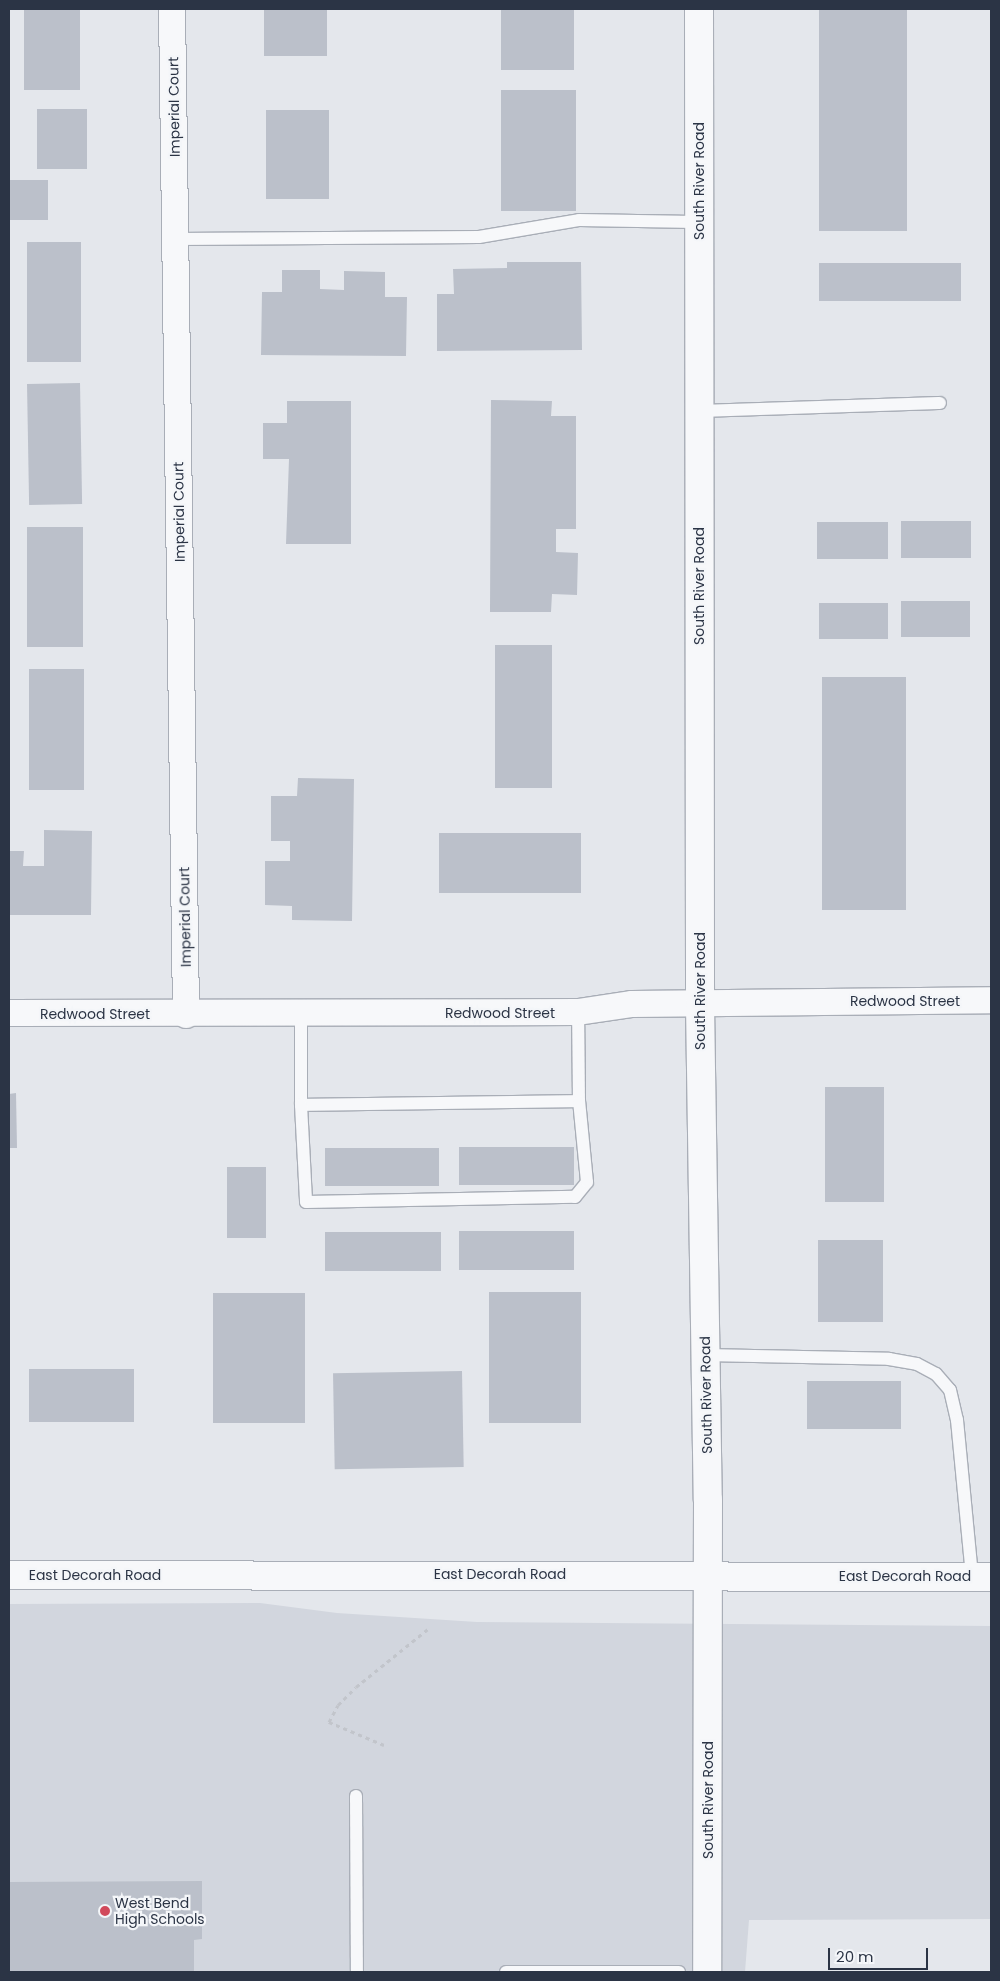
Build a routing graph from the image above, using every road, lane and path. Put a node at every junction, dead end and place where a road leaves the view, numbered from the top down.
1 (172, 9) edge
2 (699, 9) edge
3 (699, 222) junction
4 (176, 239) junction
5 (940, 403) dead end
6 (699, 411) junction
7 (991, 1000) edge
8 (700, 1005) junction
9 (578, 1012) junction
10 (9, 1014) edge
11 (301, 1014) junction
12 (186, 1015) junction
13 (579, 1101) junction
14 (301, 1105) junction
15 (705, 1355) junction
16 (707, 1574) junction
17 (9, 1575) edge
18 (981, 1577) edge
19 (428, 1629) dead end
20 (384, 1745) dead end
21 (356, 1796) dead end
22 (357, 1972) edge
23 (506, 1972) edge
24 (679, 1972) edge
25 (706, 1972) edge

1 - 4 street, Imperial Court
2 - 3 street, South River Road
3 - 4 lane
3 - 6 street, South River Road
4 - 12 street, Imperial Court
5 - 6 lane
6 - 8 street, South River Road
7 - 8 street, Redwood Street
8 - 9 street, Redwood Street
8 - 15 street, South River Road
9 - 11 street, Redwood Street
9 - 13 lane
10 - 12 street, Redwood Street
11 - 12 street, Redwood Street
11 - 14 lane
13 - 14 lane
13 - 14 lane
15 - 16 street, South River Road
15 - 18 lane
16 - 17 street, East Decorah Road
16 - 18 street, East Decorah Road
16 - 25 street, South River Road
19 - 20 path
21 - 22 lane
23 - 24 lane

